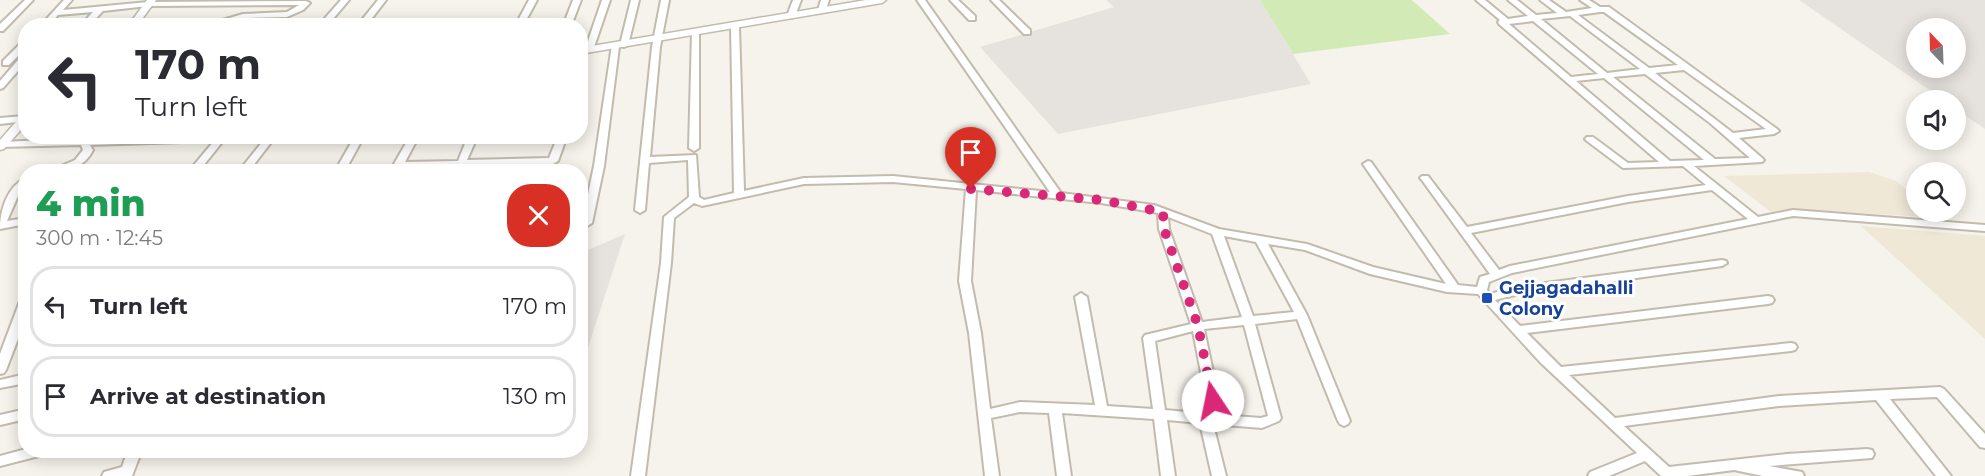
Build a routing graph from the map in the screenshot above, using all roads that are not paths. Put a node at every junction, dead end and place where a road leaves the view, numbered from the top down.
1 (29, 0) edge
2 (68, 0) edge
3 (345, 0) edge
4 (382, 0) edge
5 (533, 0) edge
6 (577, 0) edge
7 (606, 0) edge
8 (636, 0) edge
9 (665, 0) edge
10 (797, 0) edge
11 (825, 0) edge
12 (882, 0) edge
13 (921, 0) edge
14 (954, 0) edge
15 (995, 0) edge
16 (1480, 0) edge
17 (1512, 0) edge
18 (1544, 0) edge
19 (1584, 0) edge
20 (277, 1) edge
21 (868, 1) edge
22 (150, 2) edge
23 (100, 9) junction
24 (822, 10) junction
25 (1599, 10) junction
26 (57, 13) junction
27 (1567, 14) junction
28 (791, 16) junction
29 (1535, 17) junction
30 (52, 18) edge
31 (92, 18) edge
32 (138, 18) edge
33 (236, 18) edge
34 (329, 18) edge
35 (367, 18) edge
36 (523, 18) edge
37 (570, 18) edge
38 (972, 18) dead end
39 (1507, 22) junction
40 (735, 26) junction
41 (0, 29) edge
42 (1027, 32) dead end
43 (695, 33) junction
44 (658, 39) junction
45 (588, 44) edge
46 (620, 46) junction
47 (18, 50) edge
48 (588, 51) edge
49 (18, 62) edge
50 (3, 63) edge
51 (18, 67) edge
52 (1685, 67) junction
53 (1648, 71) junction
54 (1608, 75) junction
55 (1572, 79) junction
56 (0, 86) edge
57 (18, 119) edge
58 (0, 121) edge
59 (18, 126) edge
60 (1732, 136) junction
61 (1590, 139) dead end
62 (34, 144) edge
63 (85, 144) edge
64 (216, 144) edge
65 (266, 144) edge
66 (355, 144) edge
67 (410, 144) edge
68 (470, 144) edge
69 (560, 144) edge
70 (1, 146) edge
71 (694, 148) dead end
72 (646, 160) junction
73 (1713, 162) junction
74 (74, 164) edge
75 (200, 164) edge
76 (250, 164) edge
77 (344, 164) edge
78 (399, 164) edge
79 (462, 164) edge
80 (552, 164) edge
81 (1368, 164) dead end
82 (1668, 164) junction
83 (1686, 164) junction
84 (1425, 178) dead end
85 (18, 187) edge
86 (1713, 187) junction
87 (971, 189) junction
88 (739, 196) junction
89 (1058, 196) junction
90 (694, 198) junction
91 (640, 210) dead end
92 (1163, 212) junction
93 (588, 218) edge
94 (1756, 220) junction
95 (18, 223) edge
96 (0, 226) edge
97 (1985, 228) edge
98 (1465, 231) junction
99 (1217, 232) junction
100 (1260, 239) junction
101 (1722, 263) dead end
102 (1497, 275) junction
103 (1455, 289) junction
104 (1484, 294) junction
105 (1081, 297) dead end
106 (1767, 300) dead end
107 (1301, 315) junction
108 (18, 322) edge
109 (1249, 322) junction
110 (1198, 326) junction
111 (1517, 330) junction
112 (1791, 347) dead end
113 (0, 370) edge
114 (1558, 372) junction
115 (18, 380) edge
116 (0, 384) edge
117 (1879, 395) junction
118 (1056, 409) junction
119 (1102, 411) junction
120 (18, 416) edge
121 (984, 416) junction
122 (1161, 416) junction
123 (0, 420) edge
124 (1211, 420) junction
125 (1344, 421) dead end
126 (1611, 423) junction
127 (1985, 443) edge
128 (1867, 454) dead end
129 (1644, 455) junction
130 (18, 456) edge
131 (132, 458) edge
132 (0, 461) edge
133 (1732, 465) junction
134 (126, 473) edge
135 (1668, 475) edge
136 (109, 476) edge
137 (638, 476) edge
138 (992, 476) edge
139 (1064, 476) edge
140 (1168, 476) edge
141 (1219, 476) edge
142 (1595, 476) edge
143 (1797, 476) edge
144 (1944, 476) edge

1 - 41 street
2 - 26 street
3 - 34 street
4 - 35 street
5 - 36 street
6 - 37 street
7 - 45 street
8 - 46 street
9 - 44 street
10 - 28 street
11 - 24 street
12 - 21 street
13 - 89 street
14 - 38 street
15 - 42 street
16 - 39 street
17 - 29 street
18 - 27 street
19 - 25 street
20 - 22 street
20 - 33 street
21 - 24 street
22 - 23 street
22 - 32 street
23 - 26 street
23 - 31 street
24 - 28 street
25 - 27 street
25 - 52 street
26 - 30 street
27 - 29 street
27 - 53 street
28 - 40 street
29 - 39 street
29 - 54 street
39 - 55 street
40 - 43 street
40 - 88 street
43 - 44 street
43 - 71 street
44 - 46 street
44 - 72 street
46 - 48 street
46 - 93 street
47 - 50 street
49 - 50 street
51 - 56 street
52 - 53 street
52 - 60 street
53 - 54 street
53 - 60 street
54 - 55 street
54 - 73 street
55 - 82 street
57 - 58 street
59 - 70 street
60 - 73 street
61 - 82 street
62 - 70 street
63 - 74 street
64 - 75 street
65 - 76 street
66 - 77 street
67 - 78 street
68 - 79 street
69 - 80 street
72 - 90 street
72 - 91 street
73 - 83 street
81 - 103 street
82 - 83 street
83 - 86 street
84 - 98 street
85 - 96 street
86 - 94 street
86 - 98 street
87 - 88 street
87 - 89 street
87 - 121 street
88 - 90 street
89 - 92 street
90 - 137 street
92 - 99 street
92 - 110 street
94 - 97 street
94 - 102 street
95 - 96 street
98 - 102 street
99 - 100 street
99 - 109 street
100 - 103 street
100 - 107 street
101 - 104 street
102 - 104 street
103 - 104 street
104 - 111 street
105 - 119 street
106 - 111 street
107 - 109 street
107 - 125 street
108 - 113 street
109 - 110 street
109 - 124 street
110 - 122 street
110 - 124 street
111 - 114 street
112 - 114 street
114 - 126 street
115 - 116 street
117 - 126 street
117 - 127 street
117 - 144 street
118 - 119 street
118 - 121 street
118 - 139 street
119 - 122 street
120 - 123 street
121 - 138 street
122 - 124 street
122 - 140 street
124 - 141 street
126 - 129 street
128 - 133 street
129 - 135 street
129 - 142 street
130 - 132 street
131 - 134 street
133 - 135 street
133 - 143 street
134 - 136 street

